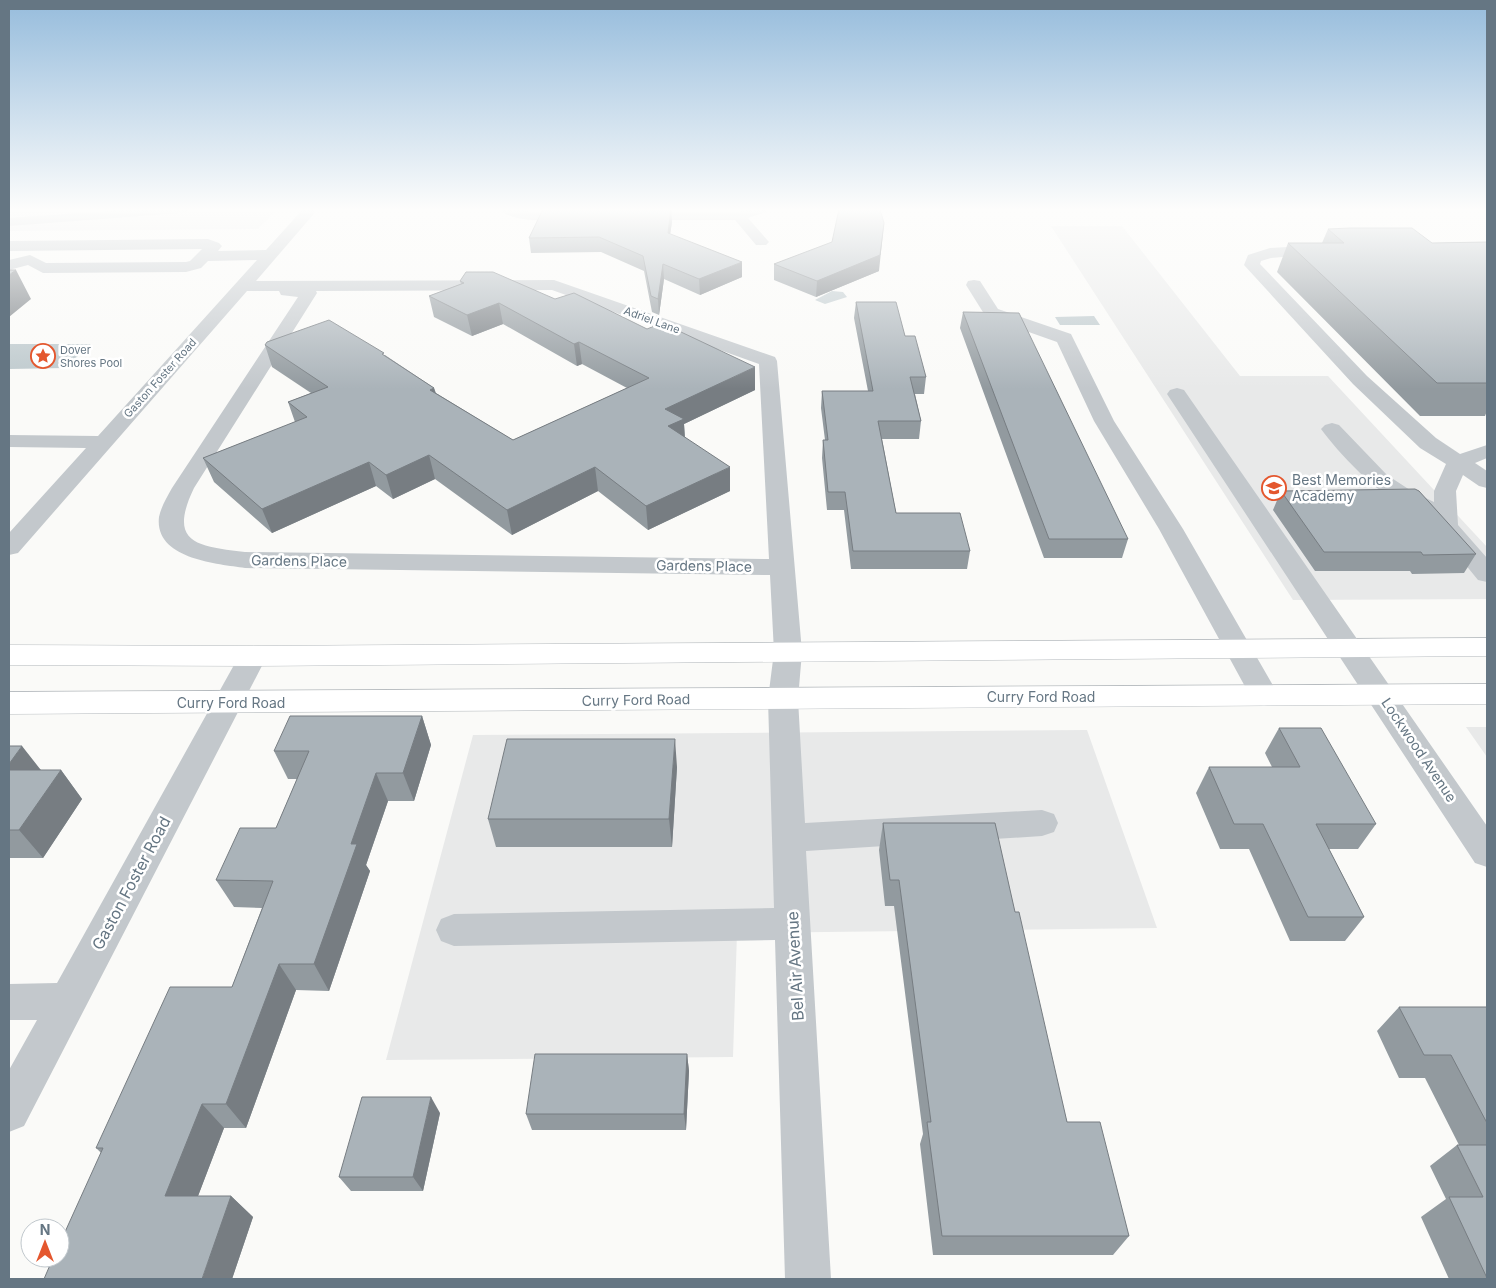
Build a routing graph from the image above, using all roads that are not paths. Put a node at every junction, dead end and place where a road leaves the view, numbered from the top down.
1 (257, 269) edge
2 (1256, 269) edge
3 (974, 285) dead end
4 (240, 288) junction
5 (1177, 394) dead end
6 (1332, 428) dead end
7 (9, 441) edge
8 (103, 442) junction
9 (1487, 451) edge
10 (1458, 462) junction
11 (1487, 481) edge
12 (1445, 516) junction
13 (9, 548) edge
14 (782, 567) junction
15 (1487, 574) edge
16 (1487, 647) edge
17 (1350, 648) junction
18 (1239, 649) junction
19 (788, 652) junction
20 (9, 655) edge
21 (253, 656) junction
22 (1487, 694) edge
23 (1382, 695) junction
24 (1264, 696) junction
25 (782, 699) junction
26 (9, 703) edge
27 (228, 703) junction
28 (1042, 823) dead end
29 (789, 838) junction
30 (1487, 853) edge
31 (793, 924) junction
32 (454, 930) dead end
33 (66, 1001) junction
34 (9, 1002) edge
35 (9, 1111) edge
36 (808, 1279) edge

1 - 4 street, Gaston Foster Road
2 - 10 street
3 - 18 street
4 - 8 street, Gaston Foster Road
4 - 14 street, Adriel Lane
4 - 14 street, Gardens Place
5 - 17 street, Lockwood Avenue
6 - 12 street
7 - 8 street
8 - 13 street, Gaston Foster Road
9 - 10 street
10 - 11 street
10 - 12 street
12 - 15 street
14 - 19 street, Adriel Lane
16 - 17 main road
17 - 18 main road
17 - 23 street, Lockwood Avenue
18 - 19 main road
18 - 24 street
19 - 21 main road
19 - 25 street, Bel Air Avenue
20 - 21 main road
21 - 27 street, Gaston Foster Road
22 - 23 main road, Curry Ford Road
23 - 24 main road, Curry Ford Road
23 - 30 street, Lockwood Avenue
24 - 25 main road, Curry Ford Road
25 - 27 main road, Curry Ford Road
25 - 29 street, Bel Air Avenue
26 - 27 main road, Curry Ford Road
27 - 33 street, Gaston Foster Road
28 - 29 street
29 - 31 street, Bel Air Avenue
31 - 32 street
31 - 36 street, Bel Air Avenue
33 - 34 street
33 - 35 street, Gaston Foster Road

